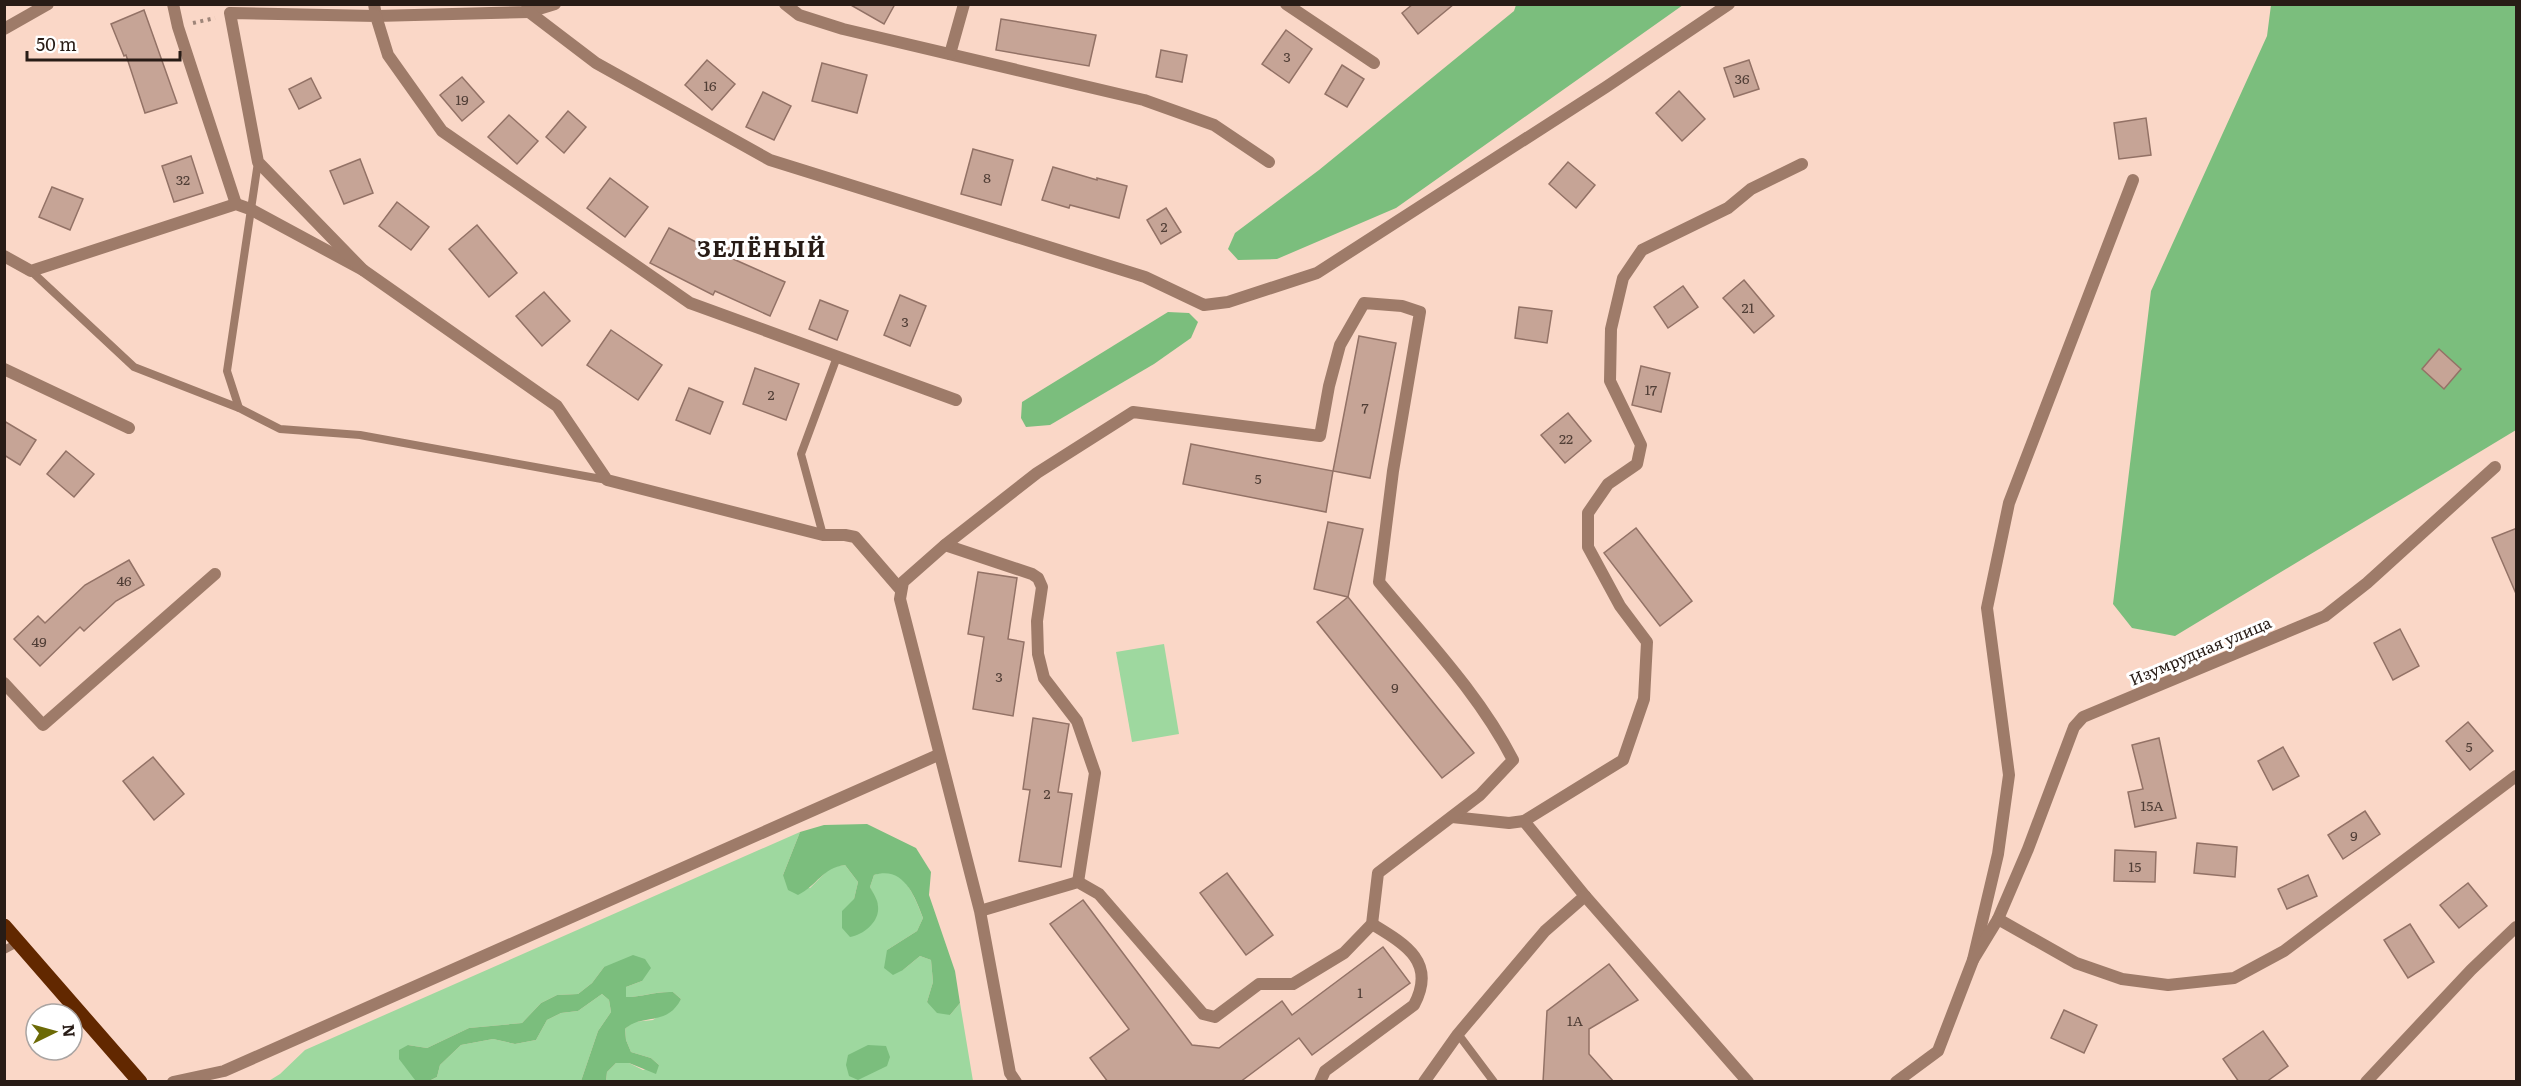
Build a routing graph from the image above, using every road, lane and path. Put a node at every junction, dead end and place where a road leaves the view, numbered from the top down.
1 (48, 4) edge
2 (173, 4) edge
3 (555, 4) edge
4 (784, 4) edge
5 (964, 4) edge
6 (1286, 4) edge
7 (1730, 4) edge
8 (532, 7) edge
9 (230, 9) edge
10 (375, 10) edge
11 (178, 27) junction
12 (4, 29) edge
13 (950, 54) junction
14 (1374, 63) dead end
15 (258, 162) junction
16 (1269, 162) dead end
17 (1802, 164) dead end
18 (2133, 180) dead end
19 (236, 204) junction
20 (250, 209) junction
21 (4, 255) edge
22 (363, 270) junction
23 (31, 271) junction
24 (837, 357) junction
25 (4, 369) edge
26 (956, 400) dead end
27 (239, 408) junction
28 (129, 428) dead end
29 (2495, 467) dead end
30 (607, 480) junction
31 (823, 535) junction
32 (945, 545) junction
33 (215, 574) dead end
34 (900, 589) junction
35 (4, 683) edge
36 (938, 755) junction
37 (2517, 776) edge
38 (1452, 817) junction
39 (1524, 821) junction
40 (1078, 882) junction
41 (1585, 896) junction
42 (980, 912) junction
43 (1998, 919) junction
44 (1372, 924) junction
45 (4, 926) edge
46 (2517, 927) edge
47 (19, 942) junction
48 (4, 950) edge
49 (1973, 960) junction
50 (1458, 1034) junction
51 (140, 1082) edge
52 (174, 1082) edge
53 (1016, 1082) edge
54 (1320, 1082) edge
55 (1424, 1082) edge
56 (1494, 1082) edge
57 (1748, 1082) edge
58 (1896, 1082) edge
59 (2366, 1082) edge

1 - 12 street
2 - 11 street
3 - 8 street
4 - 13 street
5 - 13 street
6 - 14 street
7 - 8 street
8 - 10 street
9 - 10 street
9 - 11 path
9 - 15 street
10 - 24 street
11 - 19 street
13 - 16 street
15 - 20 lane
15 - 22 street
17 - 39 street
18 - 49 street
19 - 20 street
19 - 23 street
20 - 22 street
20 - 27 lane
21 - 23 street
22 - 30 street
23 - 27 lane
24 - 26 street
24 - 31 lane
25 - 28 street
27 - 30 lane
29 - 43 street, Изумрудная улица
30 - 31 street
31 - 34 street
32 - 34 street
32 - 38 street
32 - 40 street
33 - 35 street
34 - 36 street
36 - 42 street
36 - 52 street
37 - 43 street
38 - 39 street
38 - 44 street
39 - 41 street
40 - 42 street
40 - 44 street
41 - 50 street
41 - 57 street
42 - 53 street
43 - 49 street, Изумрудная улица
44 - 54 street
45 - 47 main road
46 - 59 street
47 - 48 lane
47 - 51 main road
49 - 58 street
50 - 55 street
50 - 56 lane

